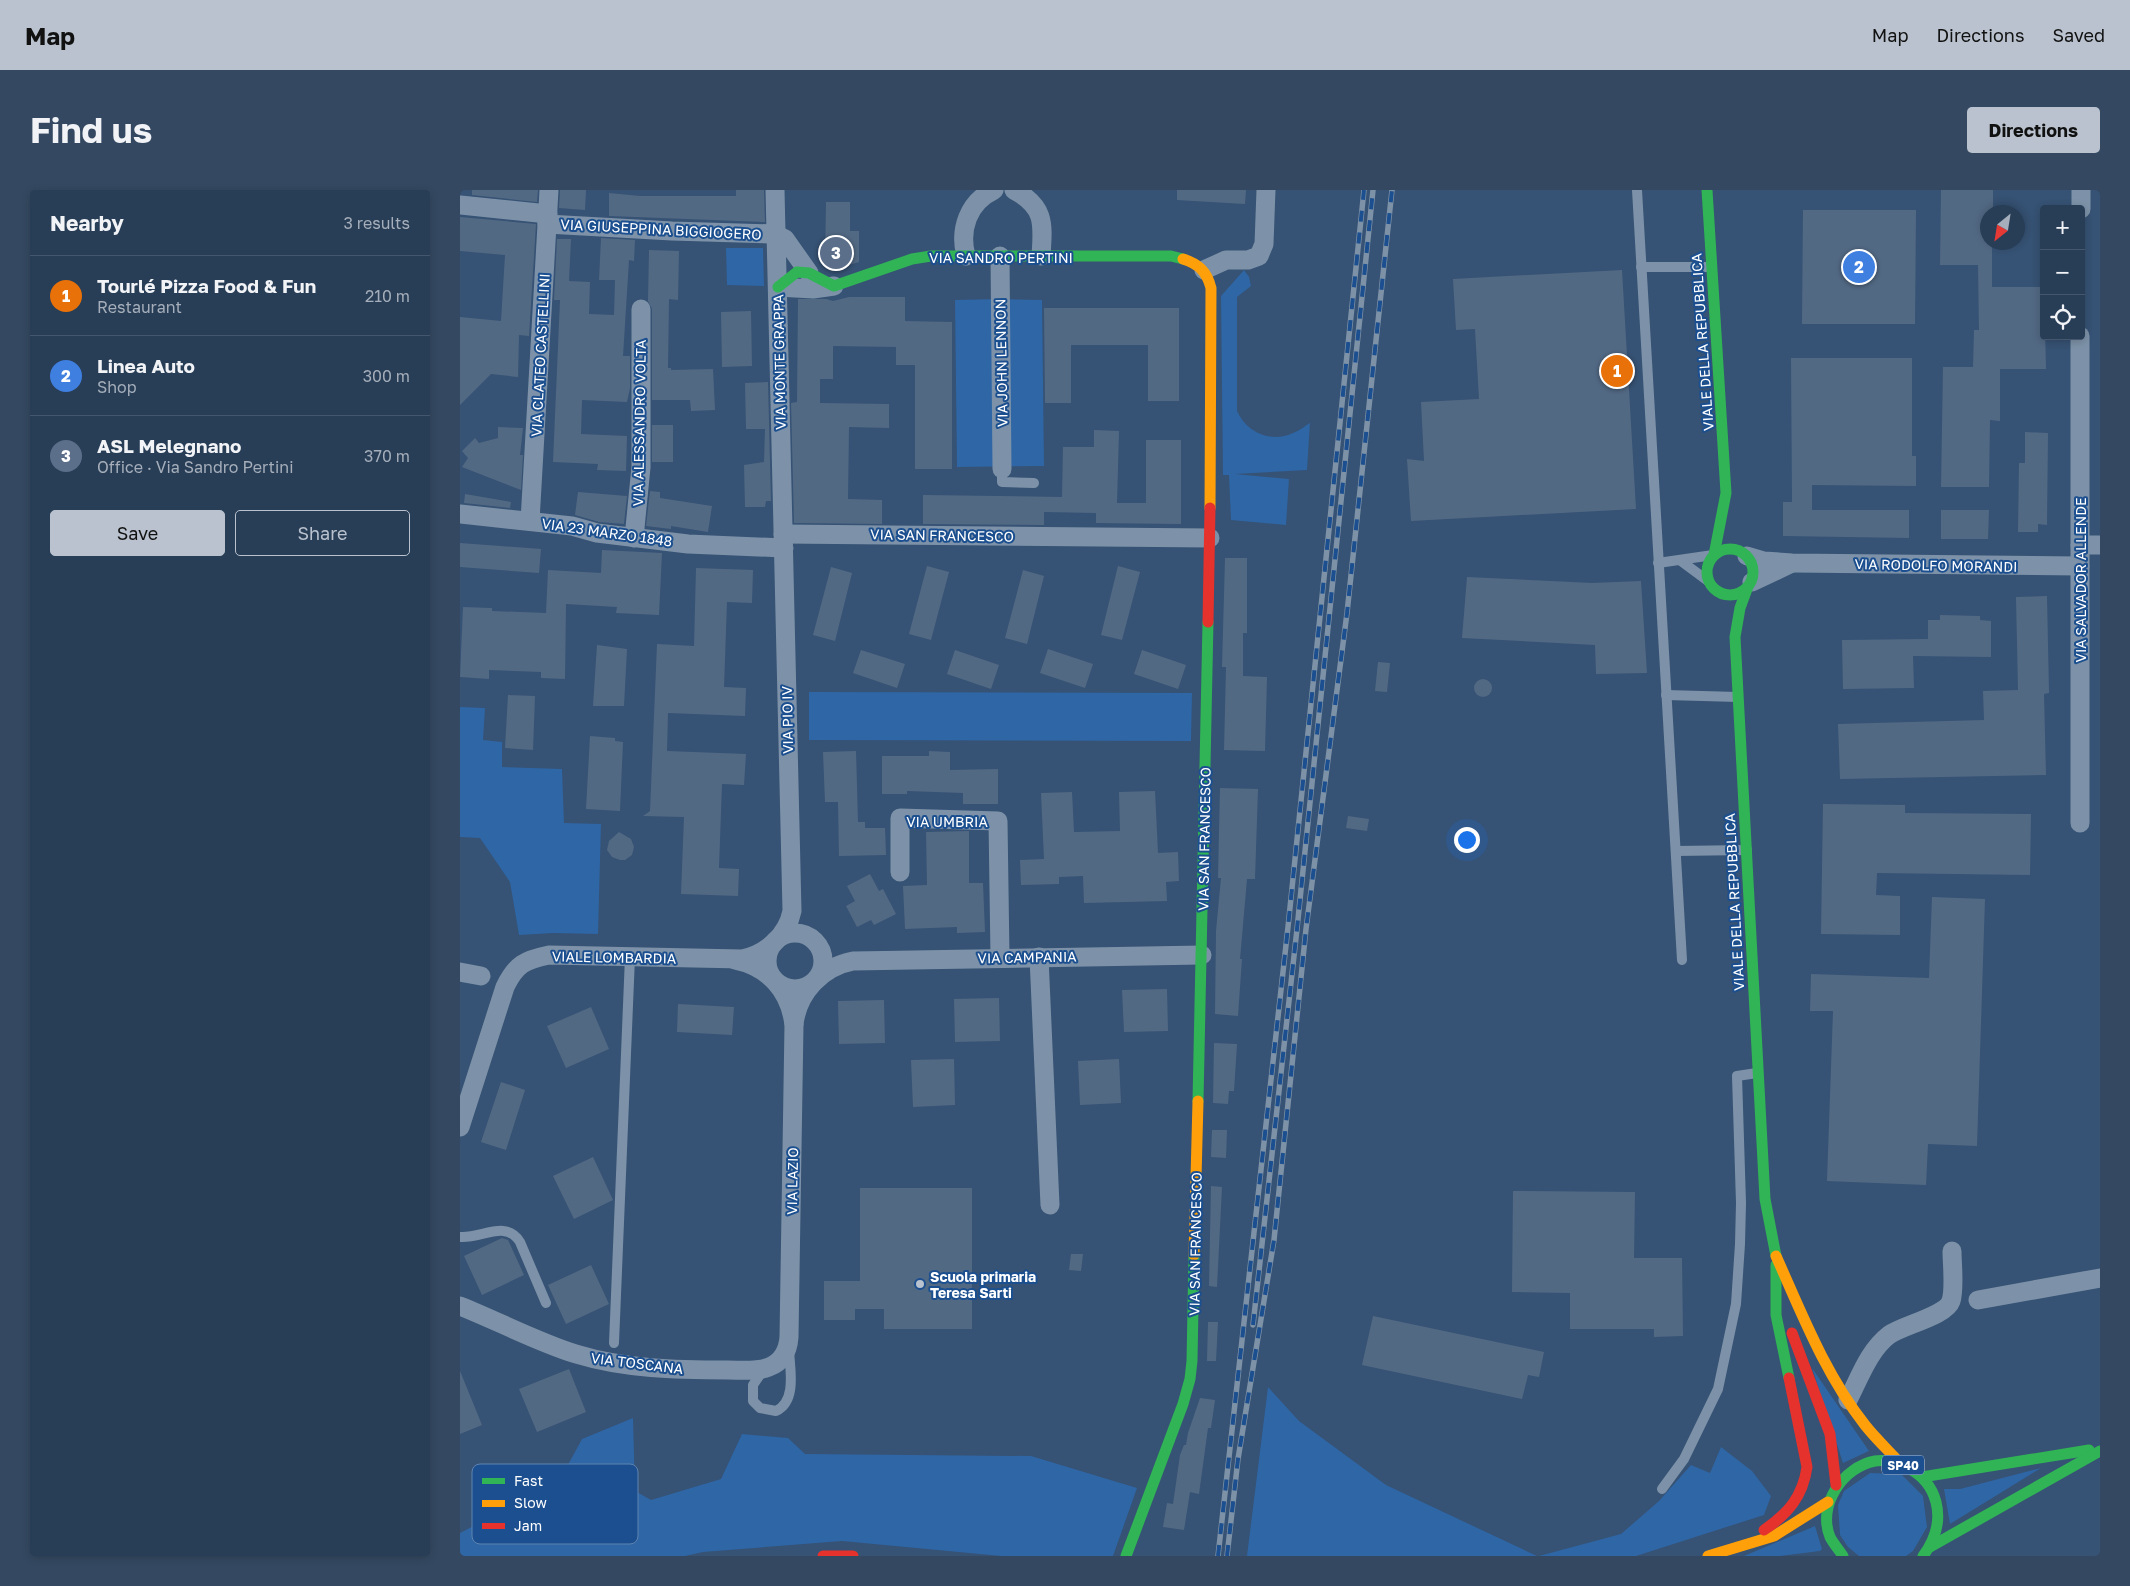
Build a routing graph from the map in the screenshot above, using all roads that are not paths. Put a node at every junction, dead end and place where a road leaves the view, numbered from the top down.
1 (549, 190) edge
2 (775, 190) edge
3 (994, 190) edge
4 (1014, 190) edge
5 (1266, 190) edge
6 (1636, 190) edge
7 (1707, 190) edge
8 (2081, 190) edge
9 (460, 205) edge
10 (2081, 205) edge
11 (548, 219) junction
12 (775, 234) junction
13 (966, 256) junction
14 (1000, 256) junction
15 (1041, 256) junction
16 (1641, 267) junction
17 (1712, 267) junction
18 (1204, 270) junction
19 (809, 273) junction
20 (834, 286) junction
21 (778, 287) junction
22 (641, 309) dead end
23 (2080, 340) edge
24 (1002, 469) joint
25 (1034, 483) dead end
26 (1726, 493) junction
27 (460, 514) edge
28 (1734, 519) dead end
29 (530, 521) junction
30 (1739, 536) dead end
31 (634, 538) junction
32 (1210, 538) junction
33 (783, 541) junction
34 (2080, 545) junction
35 (2100, 545) edge
36 (1714, 555) junction
37 (1747, 556) junction
38 (1681, 561) junction
39 (1658, 563) junction
40 (1792, 563) junction
41 (2080, 566) junction
42 (1711, 584) junction
43 (1749, 586) junction
44 (1735, 637) junction
45 (1666, 695) junction
46 (1738, 697) junction
47 (2080, 823) dead end
48 (1676, 850) junction
49 (1748, 850) junction
50 (900, 872) dead end
51 (792, 907) junction
52 (814, 941) junction
53 (774, 943) junction
54 (1202, 955) junction
55 (630, 957) junction
56 (1000, 957) junction
57 (1039, 957) junction
58 (734, 960) junction
59 (1682, 960) dead end
60 (853, 961) junction
61 (460, 972) edge
62 (481, 976) dead end
63 (816, 979) junction
64 (776, 982) junction
65 (794, 1025) junction
66 (1757, 1073) junction
67 (460, 1128) edge
68 (1753, 1201) junction
69 (1050, 1205) dead end
70 (460, 1237) edge
71 (1952, 1251) dead end
72 (1776, 1255) junction
73 (2100, 1278) edge
74 (1776, 1296) junction
75 (1978, 1300) dead end
76 (546, 1303) dead end
77 (460, 1306) edge
78 (789, 1338) junction
79 (614, 1343) dead end
80 (764, 1369) junction
81 (1848, 1400) junction
82 (2100, 1448) edge
83 (2100, 1451) edge
84 (1901, 1464) junction
85 (1922, 1477) junction
86 (1836, 1485) junction
87 (1662, 1489) dead end
88 (1828, 1502) junction
89 (1733, 1550) junction
90 (1926, 1552) edge
91 (823, 1556) edge
92 (852, 1556) edge
93 (1126, 1556) edge
94 (1708, 1556) edge
95 (1842, 1556) edge

1 - 11 street, VIA CLATEO CASTELLINI
2 - 12 street, VIA MONTE GRAPPA
3 - 13 street
4 - 15 street
5 - 18 street
6 - 16 lane
7 - 17 street, VIALE DELLA REPUBBLICA
8 - 10 street
9 - 11 street, VIA GIUSEPPINA BIGGIOGERO
11 - 12 street, VIA GIUSEPPINA BIGGIOGERO
11 - 29 street, VIA CLATEO CASTELLINI
12 - 19 street
12 - 21 street, VIA MONTE GRAPPA
13 - 14 street, VIA SANDRO PERTINI
13 - 20 street, VIA SANDRO PERTINI
14 - 15 street, VIA SANDRO PERTINI
14 - 24 street, VIA JOHN LENNON
15 - 18 street, VIA SANDRO PERTINI
16 - 17 lane
16 - 39 lane
17 - 26 street, VIALE DELLA REPUBBLICA
18 - 32 street
19 - 20 street
19 - 21 street
20 - 21 street
21 - 33 street, VIA MONTE GRAPPA
22 - 31 street, VIA ALESSANDRO VOLTA
23 - 34 street, VIA SALVADOR ALLENDE
24 - 25 lane
26 - 28 street, VIALE DELLA REPUBBLICA
26 - 36 street, VIALE DELLA REPUBBLICA
27 - 29 street, VIA 23 MARZO 1848
29 - 31 street, VIA 23 MARZO 1848
30 - 37 street, VIALE DELLA REPUBBLICA
31 - 33 street, VIA 23 MARZO 1848
32 - 33 street, VIA SAN FRANCESCO
32 - 54 street, VIA SAN FRANCESCO
33 - 51 street, VIA PIO IV
34 - 35 street
34 - 41 street, VIA SALVADOR ALLENDE
36 - 37 street
36 - 38 lane
36 - 42 street, VIALE DELLA REPUBBLICA
37 - 40 street, VIA RODOLFO MORANDI
37 - 43 street, VIALE DELLA REPUBBLICA
38 - 39 lane
38 - 42 lane
39 - 45 lane
40 - 41 street, VIA RODOLFO MORANDI
40 - 43 street, VIA RODOLFO MORANDI
41 - 47 street, VIA SALVADOR ALLENDE
42 - 43 street
42 - 44 street, VIALE DELLA REPUBBLICA
43 - 44 street, VIALE DELLA REPUBBLICA
44 - 46 street, VIALE DELLA REPUBBLICA
45 - 46 lane
45 - 48 lane
46 - 49 street, VIALE DELLA REPUBBLICA
48 - 49 lane
48 - 59 lane
49 - 66 street, VIALE DELLA REPUBBLICA
50 - 56 street, VIA UMBRIA
51 - 52 street, VIA PIO IV
51 - 53 street, VIA PIO IV
52 - 53 street
52 - 60 street, VIA CAMPANIA
52 - 63 street
53 - 58 street, VIALE LOMBARDIA
53 - 64 street
54 - 57 street, VIA CAMPANIA
54 - 93 street, VIA SAN FRANCESCO
55 - 58 street, VIALE LOMBARDIA
55 - 67 street, VIALE LOMBARDIA
55 - 79 lane
56 - 57 street, VIA CAMPANIA
56 - 60 street, VIA CAMPANIA
57 - 69 street
58 - 64 street, VIALE LOMBARDIA
60 - 63 street, VIA CAMPANIA
61 - 62 street
63 - 64 street
63 - 65 street, VIA LAZIO
64 - 65 street, VIA LAZIO
65 - 78 street, VIA LAZIO
66 - 68 street, VIALE DELLA REPUBBLICA
66 - 68 lane
68 - 72 street, VIALE DELLA REPUBBLICA
68 - 87 lane
70 - 76 lane
71 - 81 street
72 - 74 street
72 - 81 street
73 - 75 street
74 - 86 street
74 - 89 street
77 - 80 street, VIA TOSCANA
78 - 80 street, VIA LAZIO
78 - 80 lane, VIA LAZIO
81 - 84 street
82 - 85 street, SP40
83 - 90 street, SP40
84 - 85 street, SP40
84 - 86 street, SP40
85 - 90 street, SP40
86 - 88 street, SP40
88 - 89 street
88 - 95 street, SP40
89 - 94 street
91 - 92 street

